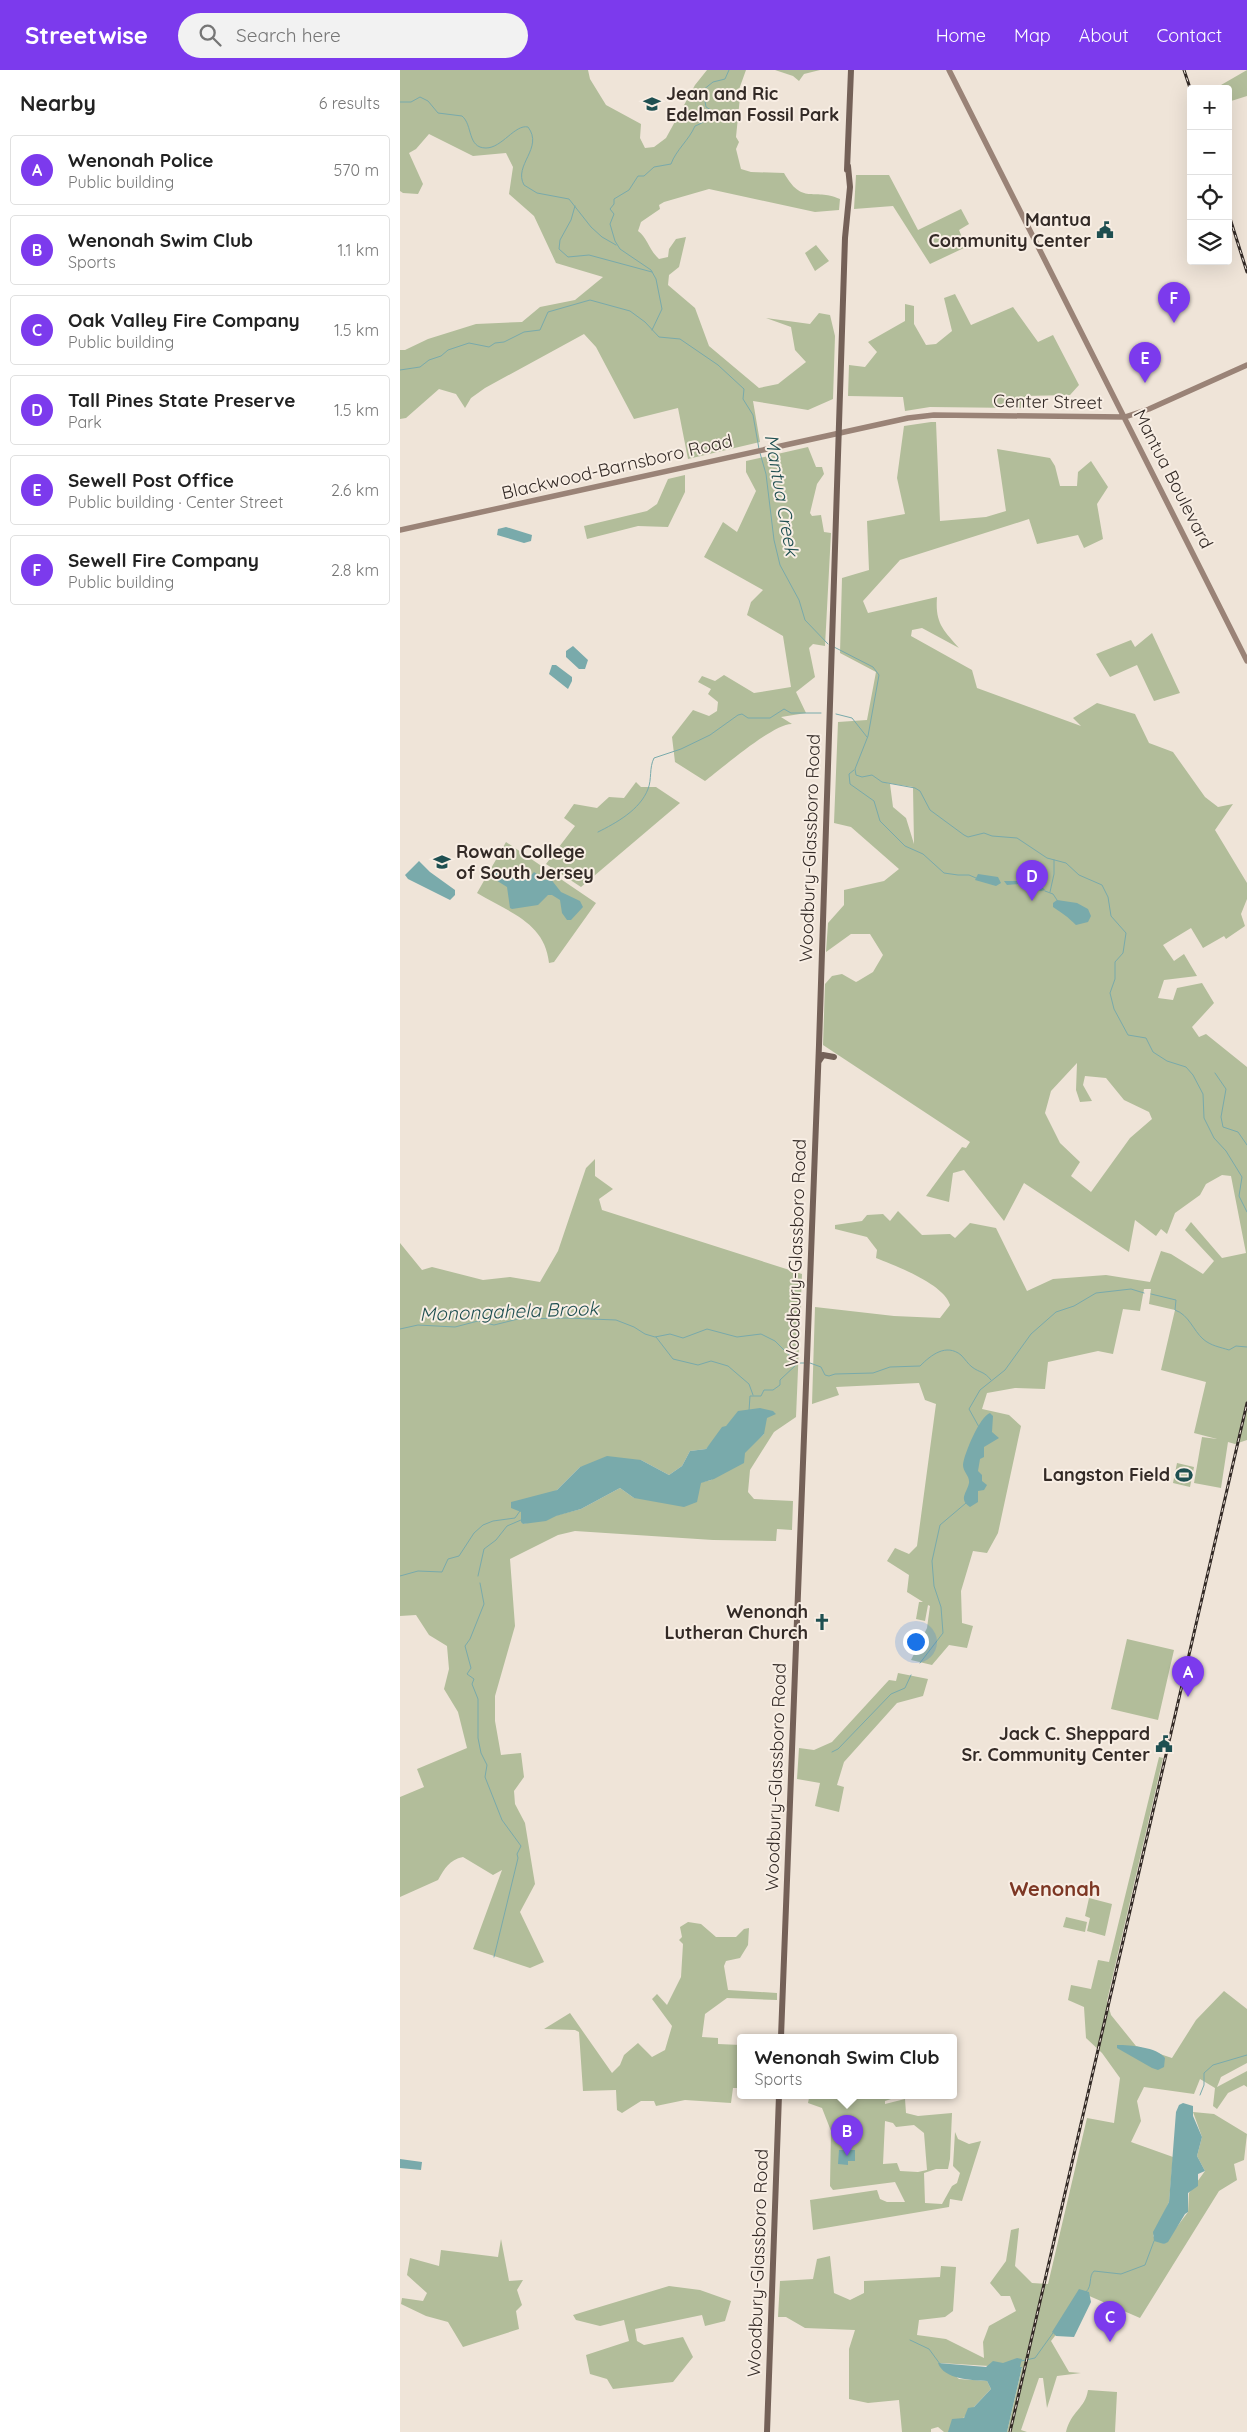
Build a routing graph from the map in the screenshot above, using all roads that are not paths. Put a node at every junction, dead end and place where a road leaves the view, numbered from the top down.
1 (851, 70) edge
2 (949, 70) edge
3 (1247, 365) edge
4 (1125, 417) junction
5 (840, 432) junction
6 (400, 530) edge
7 (1247, 661) edge
8 (834, 1057) dead end
9 (818, 1062) junction
10 (781, 2034) edge
11 (779, 2099) edge
12 (767, 2432) edge

1 - 5 main road
2 - 4 main road, Mantua Boulevard
3 - 4 main road, Center Street
4 - 5 main road, Center Street
4 - 7 main road, Mantua Boulevard
5 - 6 main road, Blackwood-Barnsboro Road
5 - 9 main road, Woodbury-Glassboro Road
8 - 9 main road
9 - 10 main road, Woodbury-Glassboro Road
11 - 12 main road, Woodbury-Glassboro Road

